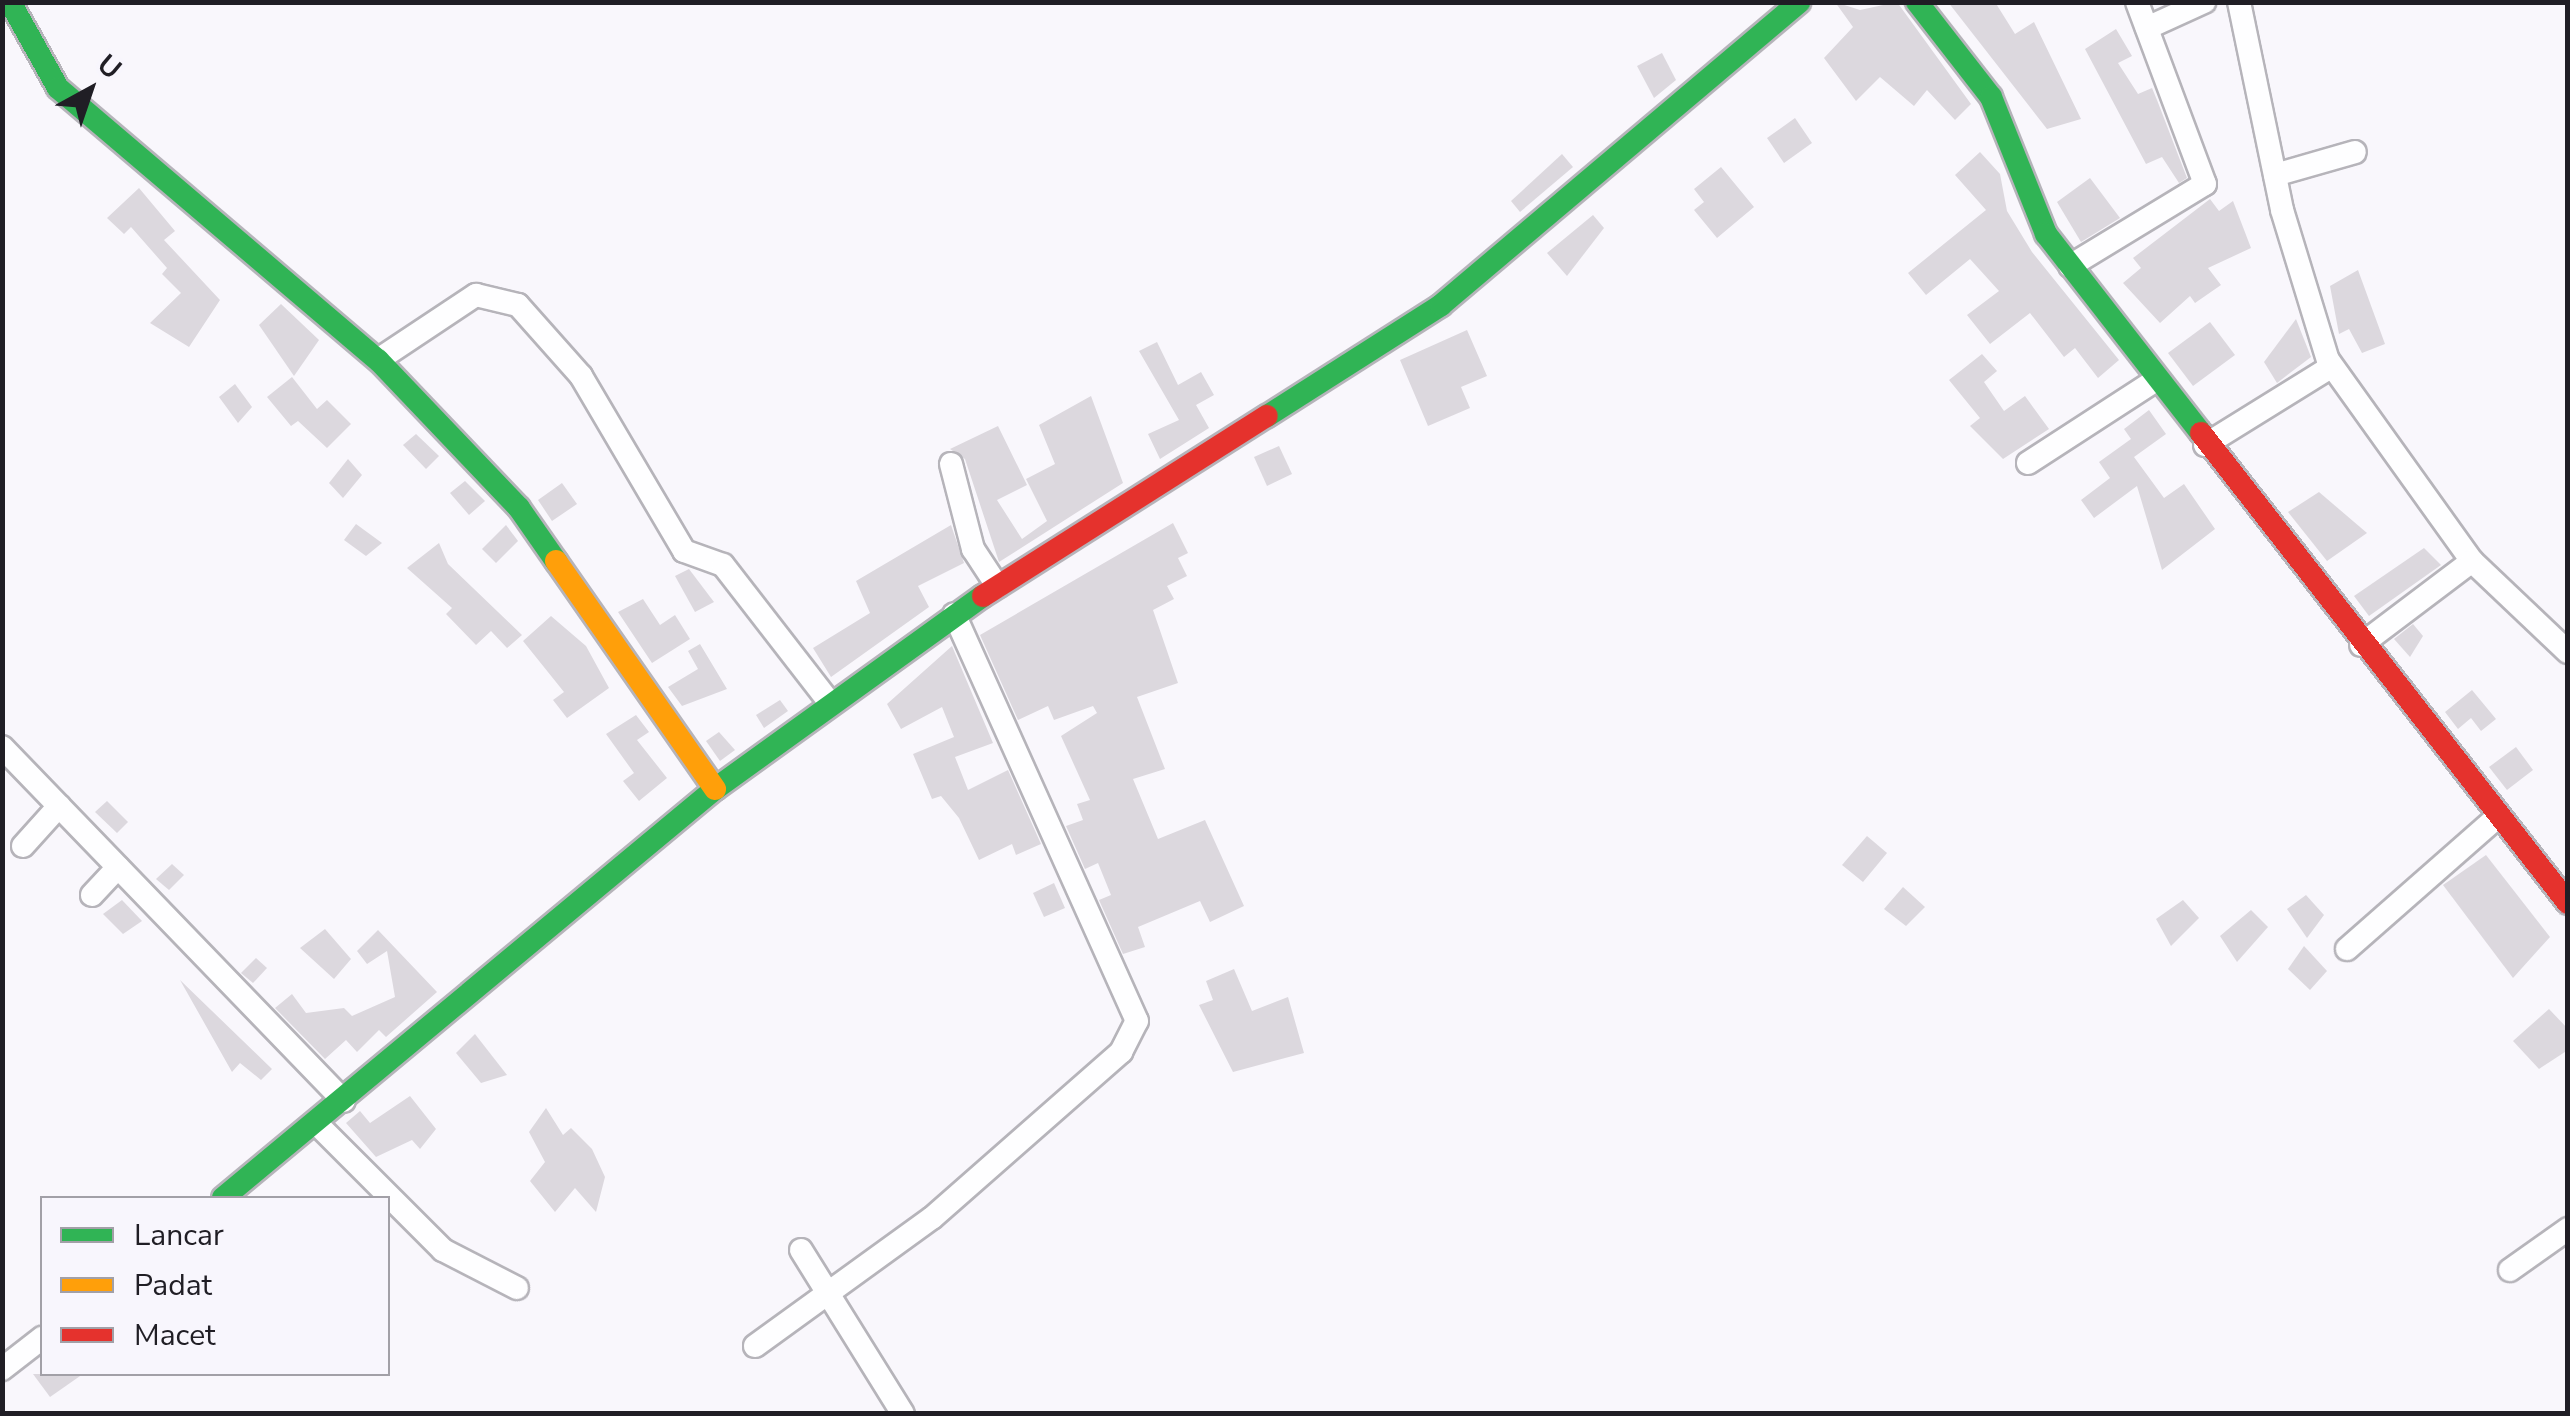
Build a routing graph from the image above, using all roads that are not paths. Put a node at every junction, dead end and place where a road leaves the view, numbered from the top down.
1 (10, 2) edge
2 (1799, 2) edge
3 (1917, 2) edge
4 (2137, 2) edge
5 (2204, 2) edge
6 (2240, 2) edge
7 (2147, 28) junction
8 (2354, 152) dead end
9 (2275, 175) junction
10 (2070, 266) junction
11 (378, 360) junction
12 (2331, 367) junction
13 (2156, 380) junction
14 (2205, 445) junction
15 (951, 464) dead end
16 (2028, 464) dead end
17 (2472, 561) junction
18 (998, 587) junction
19 (954, 614) junction
20 (2362, 645) junction
21 (2568, 652) edge
22 (830, 703) junction
23 (2, 747) edge
24 (715, 789) junction
25 (59, 806) junction
26 (2497, 817) junction
27 (23, 846) dead end
28 (118, 866) junction
29 (92, 894) dead end
30 (2568, 902) edge
31 (2347, 948) dead end
32 (344, 1101) junction
33 (317, 1124) junction
34 (226, 1196) edge
35 (388, 1196) edge
36 (390, 1198) edge
37 (2568, 1229) edge
38 (801, 1250) dead end
39 (2510, 1270) dead end
40 (517, 1288) dead end
41 (834, 1298) junction
42 (40, 1340) edge
43 (756, 1346) dead end
44 (2, 1368) edge
45 (903, 1414) edge

1 - 11 street
2 - 18 street
3 - 10 street
4 - 7 street
5 - 7 street
6 - 9 street
7 - 10 street
8 - 9 street
9 - 12 street
10 - 13 street
11 - 22 street
11 - 24 street
12 - 14 street
12 - 17 street
13 - 14 street
13 - 16 street
14 - 20 street
15 - 18 street
17 - 20 street
17 - 21 street
18 - 19 street
19 - 22 street
19 - 41 street
20 - 26 street
22 - 24 street
23 - 25 street
24 - 32 street
25 - 27 street
25 - 28 street
26 - 30 street
26 - 31 street
28 - 29 street
28 - 32 street
32 - 33 street
33 - 34 street
33 - 35 street
36 - 40 street
37 - 39 street
38 - 41 street
41 - 43 street
41 - 45 street
42 - 44 street

